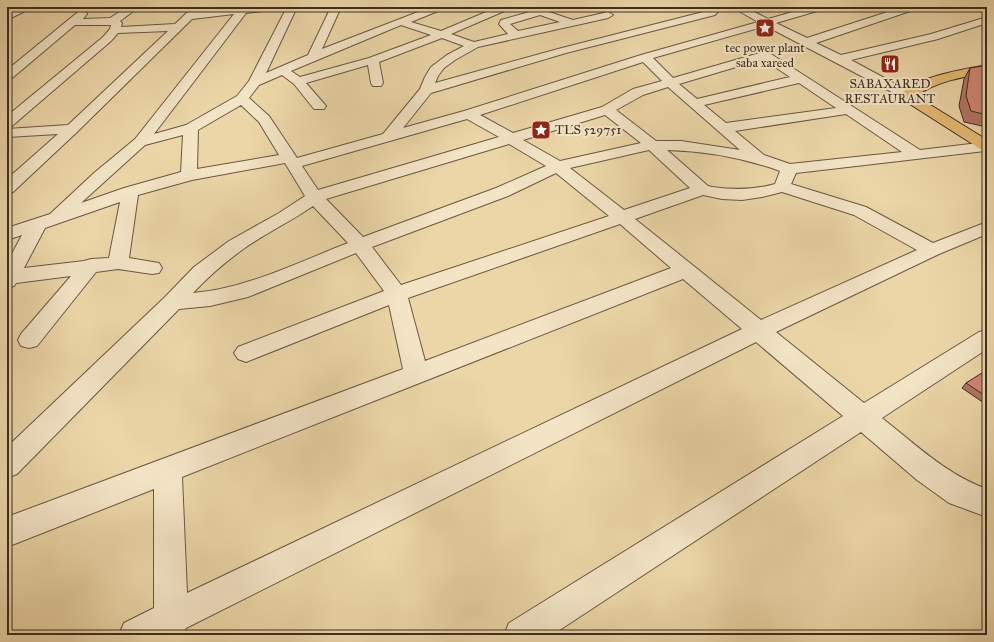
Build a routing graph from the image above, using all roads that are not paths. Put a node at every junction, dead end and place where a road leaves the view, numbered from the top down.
1 (28, 7) edge
2 (91, 7) edge
3 (134, 7) edge
4 (270, 7) edge
5 (292, 7) edge
6 (336, 7) edge
7 (440, 7) edge
8 (506, 7) edge
9 (524, 7) edge
10 (703, 7) edge
11 (736, 7) edge
12 (821, 7) edge
13 (914, 7) edge
14 (716, 8) edge
15 (195, 11) edge
16 (242, 11) junction
17 (540, 12) junction
18 (608, 16) dead end
19 (7, 17) edge
20 (987, 20) edge
21 (71, 22) junction
22 (401, 22) junction
23 (572, 23) junction
24 (768, 23) junction
25 (114, 26) junction
26 (178, 27) junction
27 (971, 27) junction
28 (987, 30) edge
29 (441, 35) junction
30 (516, 35) junction
31 (807, 42) junction
32 (474, 46) junction
33 (313, 57) junction
34 (644, 57) junction
35 (840, 59) junction
36 (373, 60) junction
37 (987, 69) edge
38 (282, 70) junction
39 (7, 76) edge
40 (802, 78) junction
41 (255, 82) junction
42 (298, 82) junction
43 (377, 83) dead end
44 (672, 84) junction
45 (426, 90) junction
46 (907, 96) junction
47 (242, 99) junction
48 (696, 103) junction
49 (319, 106) dead end
50 (607, 110) junction
51 (848, 110) junction
52 (469, 114) junction
53 (7, 123) edge
54 (191, 128) junction
55 (724, 128) junction
56 (72, 129) junction
57 (7, 133) edge
58 (388, 137) junction
59 (509, 138) junction
60 (140, 142) junction
61 (651, 145) junction
62 (986, 146) edge
63 (917, 155) junction
64 (758, 158) junction
65 (291, 161) junction
66 (558, 166) junction
67 (789, 169) junction
68 (189, 175) junction
69 (782, 187) junction
70 (7, 188) edge
71 (702, 190) junction
72 (130, 192) junction
73 (314, 197) junction
74 (58, 216) junction
75 (623, 218) junction
76 (37, 225) junction
77 (987, 227) edge
78 (7, 234) edge
79 (360, 245) junction
80 (932, 250) junction
81 (118, 263) junction
82 (91, 265) junction
83 (152, 268) dead end
84 (686, 270) junction
85 (8, 279) edge
86 (397, 294) junction
87 (173, 302) junction
88 (758, 331) junction
89 (987, 338) edge
90 (29, 340) dead end
91 (246, 353) dead end
92 (416, 374) junction
93 (863, 417) junction
94 (7, 465) edge
95 (168, 470) junction
96 (987, 503) edge
97 (7, 532) edge
98 (170, 626) edge
99 (136, 635) edge
100 (521, 635) edge

1 - 19 street
2 - 21 street
3 - 25 street
4 - 16 street
5 - 41 street
6 - 33 street
7 - 22 street
8 - 29 street
9 - 17 street
10 - 14 street
11 - 14 street
11 - 24 street
12 - 24 street
13 - 31 street
14 - 45 street
15 - 16 street
15 - 26 street
16 - 60 street
17 - 23 street
17 - 30 street
18 - 23 street
20 - 27 street
21 - 25 street
21 - 39 street
22 - 29 street
22 - 33 street
23 - 30 street
24 - 31 street
24 - 34 street
25 - 26 street
25 - 53 street
26 - 56 street
27 - 28 street
27 - 35 street
29 - 32 street
29 - 36 street
30 - 32 street
31 - 35 street
32 - 45 street
33 - 38 street
34 - 44 street
34 - 52 street
35 - 46 street
36 - 42 street
36 - 43 street
37 - 46 main road
38 - 41 street
38 - 42 street
40 - 44 street
40 - 48 street
40 - 51 street
41 - 47 street
42 - 49 street
44 - 48 street
44 - 50 street
45 - 58 street
46 - 62 main road
47 - 54 street
47 - 65 street
48 - 55 street
50 - 59 street
50 - 61 street
51 - 55 street
51 - 63 street
52 - 58 street
52 - 59 street
54 - 60 street
54 - 68 street
55 - 64 street
56 - 57 street
56 - 70 street
58 - 65 street
59 - 66 street
59 - 73 street
60 - 74 street
61 - 64 street
61 - 66 street
61 - 71 street
62 - 63 street
63 - 67 street
64 - 67 street
65 - 68 street
65 - 73 street
66 - 75 street
66 - 79 street
67 - 69 street
68 - 72 street
69 - 71 street
69 - 80 street
71 - 75 street
72 - 74 street
72 - 81 street
73 - 79 street
73 - 87 street
74 - 76 street
75 - 84 street
75 - 86 street
76 - 78 street
76 - 85 street
77 - 80 street
79 - 86 street
79 - 87 street
80 - 88 street
81 - 82 street
81 - 83 street
82 - 85 street
82 - 90 street
84 - 88 street
84 - 92 street
86 - 91 street
86 - 92 street
87 - 94 street
88 - 93 street
88 - 98 street
89 - 93 street
92 - 95 street
93 - 96 street
93 - 100 street
95 - 97 street
95 - 98 street
98 - 99 street

